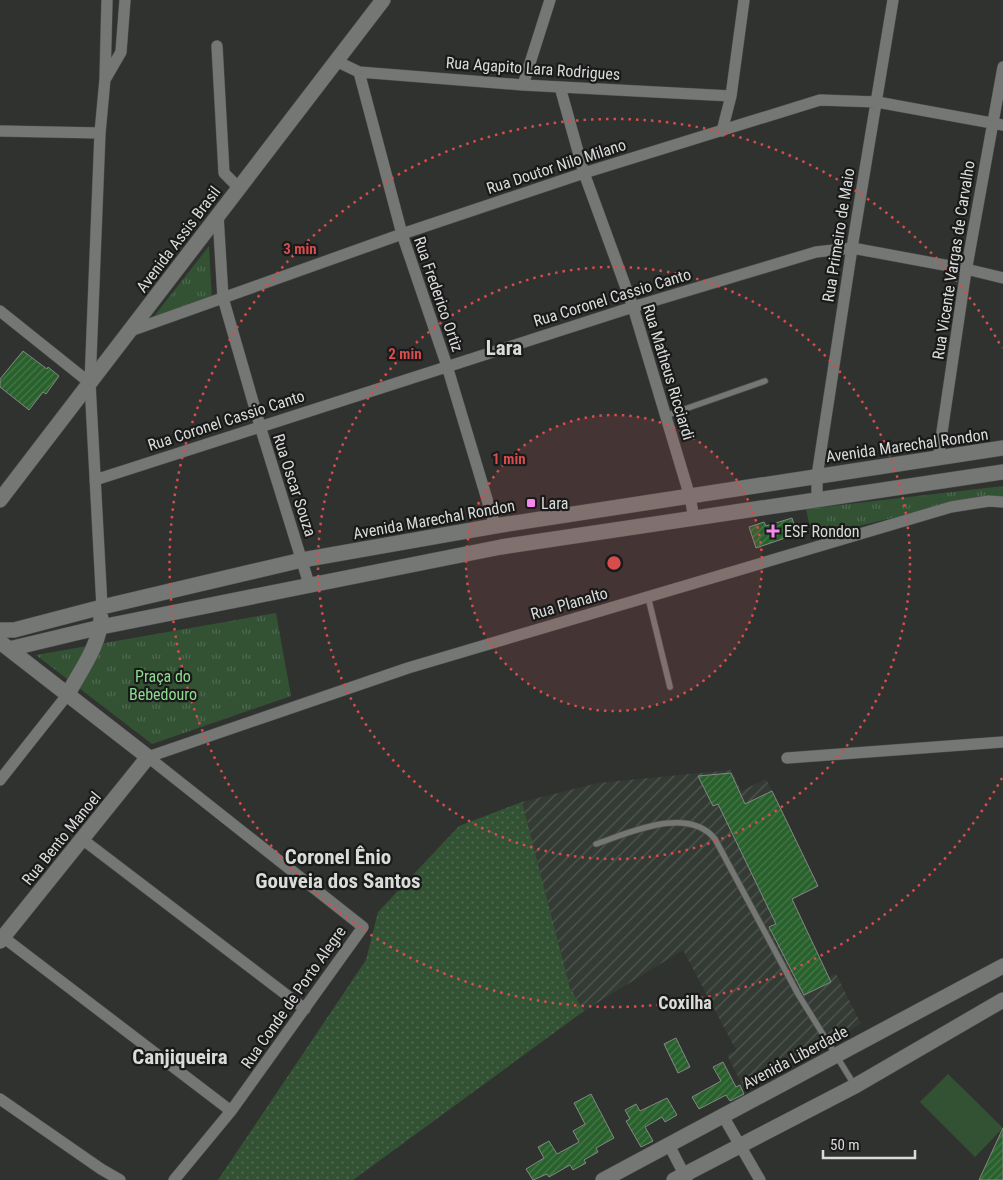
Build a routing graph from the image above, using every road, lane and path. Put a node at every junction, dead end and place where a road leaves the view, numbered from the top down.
1 (107, 0) edge
2 (125, 0) edge
3 (383, 0) edge
4 (550, 0) edge
5 (744, 0) edge
6 (893, 0) edge
7 (107, 22) junction
8 (124, 22) junction
9 (217, 46) dead end
10 (336, 61) junction
11 (1003, 67) edge
12 (359, 72) junction
13 (105, 79) junction
14 (523, 85) junction
15 (560, 87) junction
16 (731, 96) junction
17 (877, 102) junction
18 (998, 124) edge
19 (0, 131) edge
20 (722, 132) junction
21 (100, 133) junction
22 (584, 173) junction
23 (239, 188) junction
24 (218, 215) junction
25 (402, 234) junction
26 (852, 248) junction
27 (966, 269) junction
28 (1003, 278) edge
29 (223, 298) junction
30 (633, 307) junction
31 (0, 311) edge
32 (130, 331) junction
33 (447, 366) junction
34 (765, 381) dead end
35 (90, 383) junction
36 (665, 416) junction
37 (260, 426) junction
38 (1003, 448) edge
39 (938, 459) junction
40 (1003, 472) edge
41 (817, 476) junction
42 (95, 480) junction
43 (690, 497) junction
44 (817, 499) junction
45 (0, 500) edge
46 (1003, 502) edge
47 (694, 518) junction
48 (496, 526) junction
49 (302, 560) junction
50 (308, 584) junction
51 (648, 597) junction
52 (102, 607) junction
53 (101, 627) junction
54 (0, 630) edge
55 (4, 646) edge
56 (670, 687) dead end
57 (68, 694) junction
58 (1003, 742) edge
59 (148, 757) junction
60 (787, 758) dead end
61 (0, 780) edge
62 (82, 839) junction
63 (596, 844) dead end
64 (2, 939) edge
65 (1003, 966) edge
66 (1003, 1000) edge
67 (305, 1009) junction
68 (836, 1055) junction
69 (854, 1086) junction
70 (0, 1099) edge
71 (231, 1112) junction
72 (723, 1116) junction
73 (669, 1145) junction
74 (739, 1146) junction
75 (682, 1178) edge
76 (120, 1180) edge
77 (174, 1180) edge
78 (603, 1180) edge
79 (760, 1180) edge

1 - 7 street
2 - 8 street
3 - 10 main road, Avenida Assis Brasil
4 - 14 street
5 - 16 street
6 - 17 street, Rua Primeiro de Maio
7 - 8 street
7 - 13 street
8 - 13 street
9 - 23 street
10 - 12 street, Rua Agapito Lara Rodrigues
10 - 23 main road, Avenida Assis Brasil
11 - 18 street, Rua Vicente Vargas de Carvalho
12 - 14 street, Rua Agapito Lara Rodrigues
12 - 25 street, Rua Frederico Ortiz
13 - 21 street
14 - 15 street, Rua Agapito Lara Rodrigues
15 - 16 street, Rua Agapito Lara Rodrigues
15 - 22 street, Rua Matheus Ricciardi
16 - 20 street
17 - 18 street, Rua Doutor Nilo Milano
17 - 20 street, Rua Doutor Nilo Milano
17 - 26 street, Rua Primeiro de Maio
18 - 27 street, Rua Vicente Vargas de Carvalho
19 - 21 street
20 - 22 street, Rua Doutor Nilo Milano
21 - 35 street
22 - 25 street, Rua Doutor Nilo Milano
22 - 30 street, Rua Matheus Ricciardi
23 - 24 main road, Avenida Assis Brasil
24 - 29 street, Rua Oscar Souza
24 - 32 main road, Avenida Assis Brasil
25 - 29 street, Rua Doutor Nilo Milano
25 - 33 street, Rua Frederico Ortiz
26 - 27 street, Rua Coronel Cassio Canto
26 - 30 street, Rua Coronel Cassio Canto
26 - 41 street, Rua Primeiro de Maio
27 - 28 street, Rua Coronel Cassio Canto
27 - 39 street, Rua Vicente Vargas de Carvalho
29 - 32 street, Rua Doutor Nilo Milano
29 - 37 street, Rua Oscar Souza
30 - 33 street, Rua Coronel Cassio Canto
30 - 36 street, Rua Matheus Ricciardi
31 - 35 street
32 - 35 main road, Avenida Assis Brasil
33 - 37 street, Rua Coronel Cassio Canto
33 - 48 street, Rua Frederico Ortiz
34 - 36 lane
35 - 42 street
35 - 45 main road, Avenida Assis Brasil
36 - 43 street, Rua Matheus Ricciardi
37 - 42 street, Rua Coronel Cassio Canto
37 - 49 street, Rua Oscar Souza
38 - 39 main road, Avenida Marechal Rondon
39 - 41 main road, Avenida Marechal Rondon
40 - 44 main road
41 - 43 main road, Avenida Marechal Rondon
41 - 44 street, Avenida Marechal Rondon
42 - 52 street
43 - 47 street
43 - 48 main road, Avenida Marechal Rondon
44 - 47 main road
46 - 51 street, Rua Planalto
47 - 50 main road
48 - 49 main road, Avenida Marechal Rondon
49 - 50 street
49 - 52 main road, Avenida Marechal Rondon
50 - 53 main road
51 - 56 lane
51 - 59 street, Rua Planalto
52 - 53 main road
52 - 54 main road, Avenida Marechal Rondon
53 - 55 main road
53 - 57 main road
55 - 57 main road
57 - 59 main road
57 - 61 street
58 - 60 street
59 - 62 main road, Rua Bento Manoel
59 - 67 street, Rua Conde de Porto Alegre
62 - 64 main road, Rua Bento Manoel
62 - 67 street
63 - 68 lane
64 - 71 street
65 - 68 main road, Avenida Liberdade
66 - 69 main road
67 - 71 street, Rua Conde de Porto Alegre
68 - 69 lane
68 - 72 main road, Avenida Liberdade
69 - 74 main road
70 - 76 street
71 - 77 street, Rua Conde de Porto Alegre
72 - 73 main road, Avenida Liberdade
72 - 74 street
73 - 75 street
73 - 78 main road, Avenida Liberdade
74 - 75 main road
74 - 79 street

